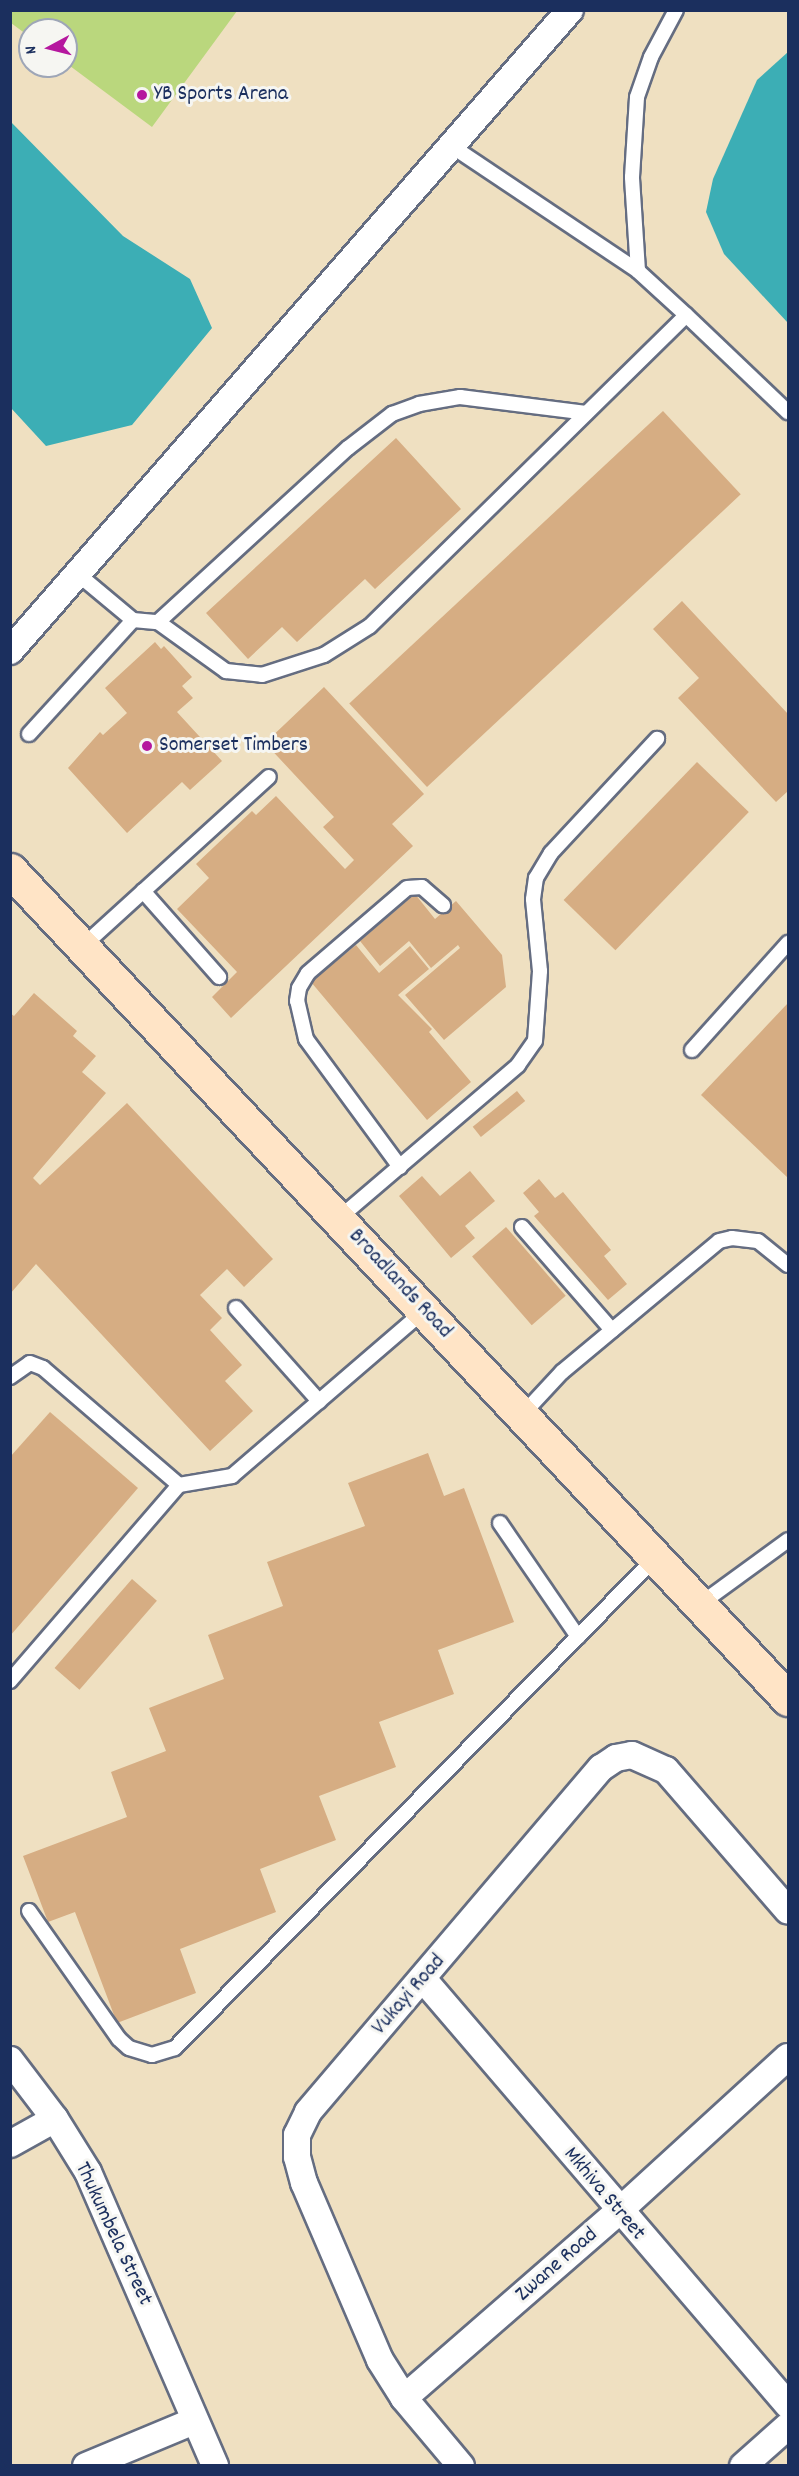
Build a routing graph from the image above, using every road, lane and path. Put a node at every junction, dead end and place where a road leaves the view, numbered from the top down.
1 (570, 10) edge
2 (676, 10) edge
3 (453, 147) junction
4 (638, 271) junction
5 (686, 315) junction
6 (789, 412) edge
7 (586, 413) junction
8 (79, 575) junction
9 (133, 620) junction
10 (158, 622) junction
11 (10, 651) edge
12 (29, 734) dead end
13 (657, 739) dead end
14 (269, 777) dead end
15 (10, 870) edge
16 (143, 891) junction
17 (443, 906) dead end
18 (789, 943) edge
19 (83, 946) junction
20 (219, 977) dead end
21 (692, 1050) dead end
22 (400, 1167) junction
23 (338, 1219) junction
24 (522, 1227) dead end
25 (789, 1265) edge
26 (236, 1308) dead end
27 (425, 1309) junction
28 (612, 1330) junction
29 (10, 1377) edge
30 (319, 1401) junction
31 (522, 1415) junction
32 (179, 1485) junction
33 (500, 1523) dead end
34 (789, 1540) edge
35 (655, 1558) junction
36 (699, 1605) junction
37 (578, 1636) junction
38 (10, 1681) edge
39 (789, 1699) edge
40 (29, 1911) dead end
41 (789, 1911) edge
42 (423, 1979) junction
43 (789, 2057) edge
44 (10, 2060) edge
45 (55, 2119) junction
46 (10, 2144) edge
47 (618, 2212) junction
48 (404, 2398) junction
49 (789, 2406) edge
50 (194, 2421) junction
51 (789, 2426) edge
52 (86, 2466) edge
53 (215, 2466) edge
54 (461, 2466) edge
55 (743, 2466) edge

1 - 3 street
2 - 4 lane
3 - 4 lane
3 - 8 street
4 - 5 lane
5 - 6 lane
5 - 7 lane
7 - 10 lane
7 - 10 lane
8 - 9 lane
8 - 11 street
9 - 10 lane
9 - 12 lane
13 - 22 lane
14 - 16 lane
15 - 19 main road, Broadlands Road
16 - 19 lane
16 - 20 lane
17 - 22 lane
18 - 21 lane
19 - 23 main road, Broadlands Road
22 - 23 lane
23 - 27 main road, Broadlands Road
24 - 28 lane
25 - 28 lane
26 - 30 lane
27 - 30 lane
27 - 31 main road, Broadlands Road
28 - 31 lane
29 - 32 lane
30 - 32 lane
31 - 35 main road, Broadlands Road
32 - 38 lane
33 - 37 lane
34 - 36 lane
35 - 36 main road, Broadlands Road
35 - 37 lane
36 - 39 main road, Broadlands Road
37 - 40 lane
41 - 42 street, Vukayi Road
42 - 47 street, Mkhiva Street
42 - 48 street, Vukayi Road
43 - 47 street, Zwane Road
44 - 45 street, Thukumbela Street
45 - 46 street
45 - 50 street, Thukumbela Street
47 - 48 street, Zwane Road
47 - 49 street, Mkhiva Street
48 - 54 street, Vukayi Road
50 - 52 street
50 - 53 street, Thukumbela Street
51 - 55 street

